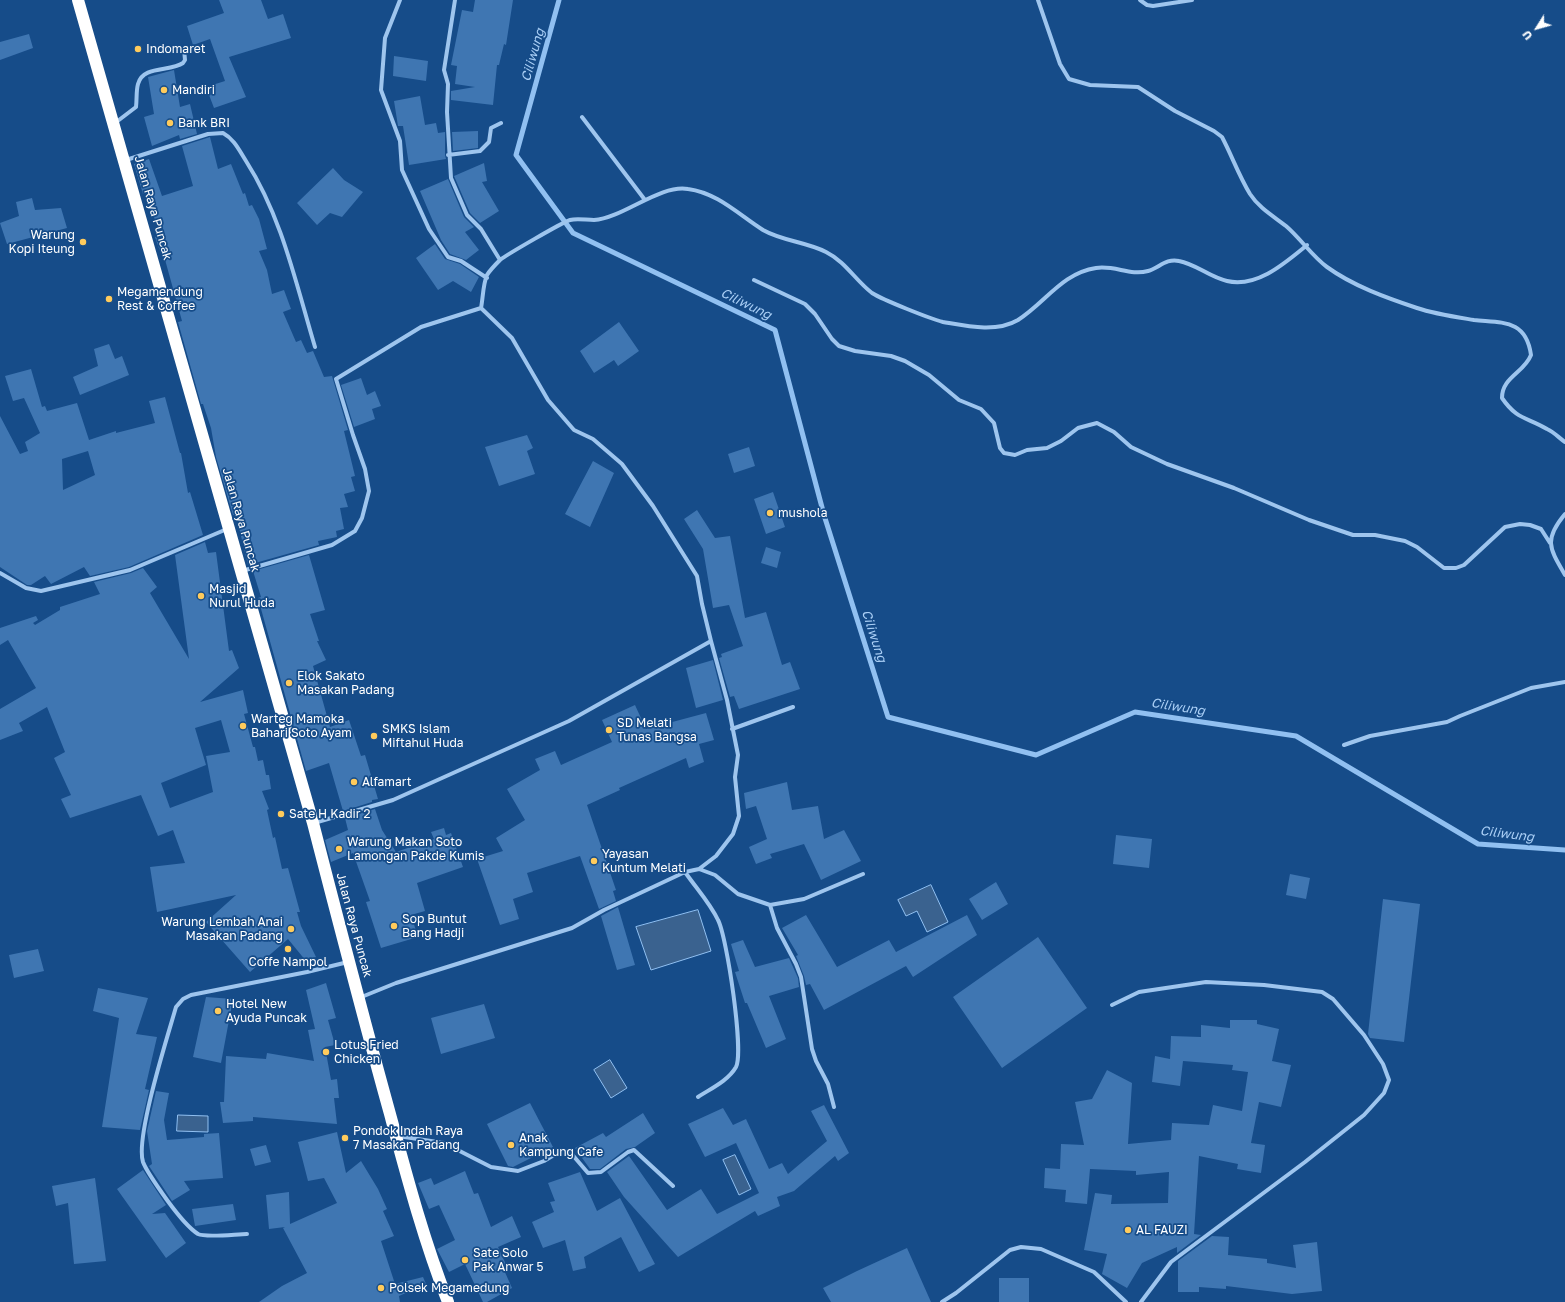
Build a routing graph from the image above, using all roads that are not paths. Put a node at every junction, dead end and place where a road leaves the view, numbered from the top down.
1 (78, 0) edge
2 (400, 0) edge
3 (455, 0) edge
4 (1038, 0) edge
5 (1140, 0) edge
6 (1192, 0) edge
7 (184, 50) dead end
8 (582, 117) dead end
9 (501, 123) dead end
10 (114, 125) junction
11 (448, 154) junction
12 (125, 161) junction
13 (645, 200) junction
14 (1307, 245) junction
15 (500, 260) junction
16 (487, 278) junction
17 (754, 280) dead end
18 (481, 308) junction
19 (315, 347) dead end
20 (1565, 442) edge
21 (1565, 514) edge
22 (229, 528) junction
23 (1550, 542) junction
24 (241, 571) junction
25 (0, 573) edge
26 (1565, 575) edge
27 (711, 640) junction
28 (1565, 682) edge
29 (793, 707) dead end
30 (732, 729) junction
31 (1344, 745) dead end
32 (313, 823) junction
33 (699, 869) junction
34 (685, 872) junction
35 (863, 874) dead end
36 (770, 905) junction
37 (348, 961) junction
38 (359, 998) junction
39 (1112, 1005) dead end
40 (698, 1097) dead end
41 (834, 1107) dead end
42 (396, 1135) junction
43 (673, 1186) dead end
44 (247, 1234) dead end
45 (448, 1302) edge
46 (942, 1302) edge
47 (1126, 1302) edge
48 (1141, 1302) edge

1 - 10 highway, Jalan Raya Puncak
2 - 16 street
3 - 11 street
4 - 14 street
5 - 6 street
7 - 10 street
8 - 13 street
9 - 11 street
10 - 12 highway, Jalan Raya Puncak
11 - 15 street
12 - 19 street
12 - 22 highway, Jalan Raya Puncak
13 - 14 street
13 - 15 street
14 - 20 street
15 - 16 street
16 - 18 street
17 - 23 street
18 - 24 street
18 - 27 street
21 - 23 street
22 - 24 highway, Jalan Raya Puncak
22 - 25 street
23 - 26 street
24 - 32 highway, Jalan Raya Puncak
27 - 30 street
27 - 32 street
28 - 31 street
29 - 30 street
30 - 33 street
32 - 37 highway, Jalan Raya Puncak
33 - 34 street
33 - 36 street
34 - 38 street
34 - 40 street
35 - 36 street
36 - 41 street
37 - 38 highway, Jalan Raya Puncak
37 - 44 street
38 - 42 highway, Jalan Raya Puncak
39 - 48 street
42 - 43 street
42 - 45 highway, Jalan Raya Puncak
46 - 47 street

